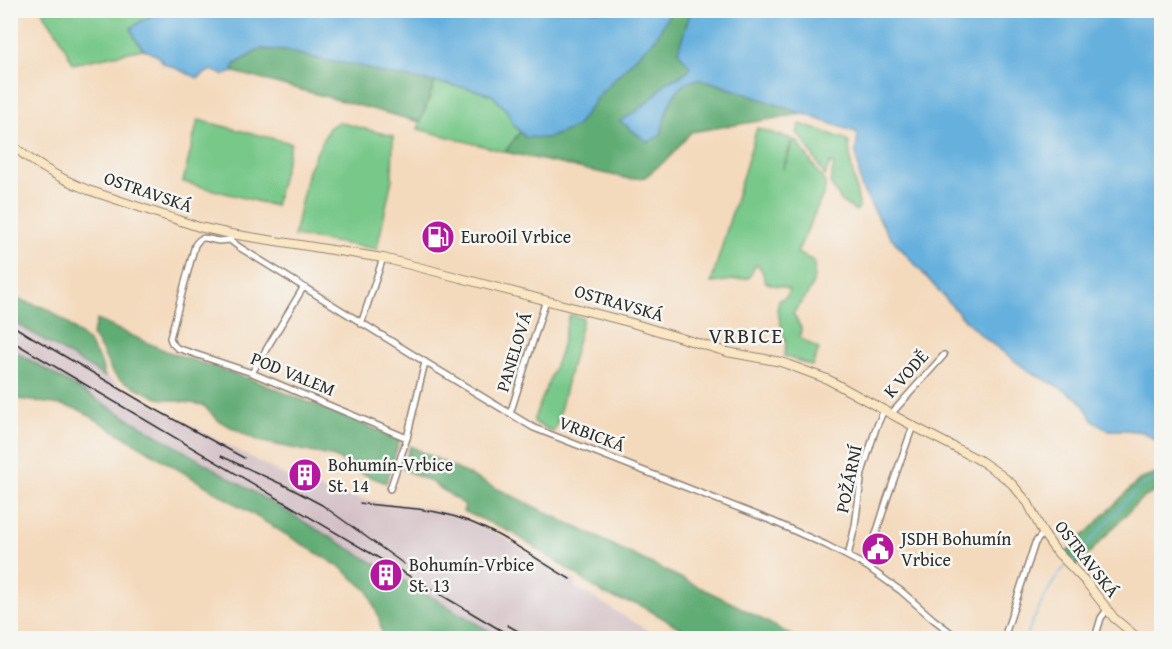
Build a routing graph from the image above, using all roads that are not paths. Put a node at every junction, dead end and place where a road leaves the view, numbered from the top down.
1 (10, 143) edge
2 (230, 237) junction
3 (382, 258) junction
4 (303, 288) junction
5 (546, 300) junction
6 (361, 324) junction
7 (944, 355) dead end
8 (425, 362) junction
9 (252, 373) junction
10 (888, 412) junction
11 (510, 414) junction
12 (913, 426) junction
13 (407, 438) junction
14 (390, 489) dead end
15 (1044, 533) junction
16 (848, 556) junction
17 (866, 566) junction
18 (1107, 610) junction
19 (958, 639) edge
20 (1004, 639) edge
21 (1095, 639) edge
22 (1138, 639) edge

1 - 2 main road, OSTRAVSKÁ
2 - 3 main road, OSTRAVSKÁ
2 - 4 street, VRBICKÁ
2 - 9 street, POD VALEM
3 - 5 main road, OSTRAVSKÁ
3 - 6 street
4 - 6 street, VRBICKÁ
4 - 9 street
5 - 10 main road, OSTRAVSKÁ
5 - 11 street, PANELOVÁ
6 - 8 street, VRBICKÁ
7 - 10 street, K VODĚ
8 - 11 street, VRBICKÁ
8 - 13 street
9 - 13 street, POD VALEM
10 - 12 main road, OSTRAVSKÁ
10 - 16 street, POŽÁRNÍ
11 - 16 street, VRBICKÁ
12 - 15 main road, OSTRAVSKÁ
12 - 17 street
13 - 14 street
15 - 18 main road, OSTRAVSKÁ
15 - 20 street
16 - 17 street, VRBICKÁ
17 - 19 street, VRBICKÁ
18 - 21 street
18 - 22 main road, OSTRAVSKÁ

